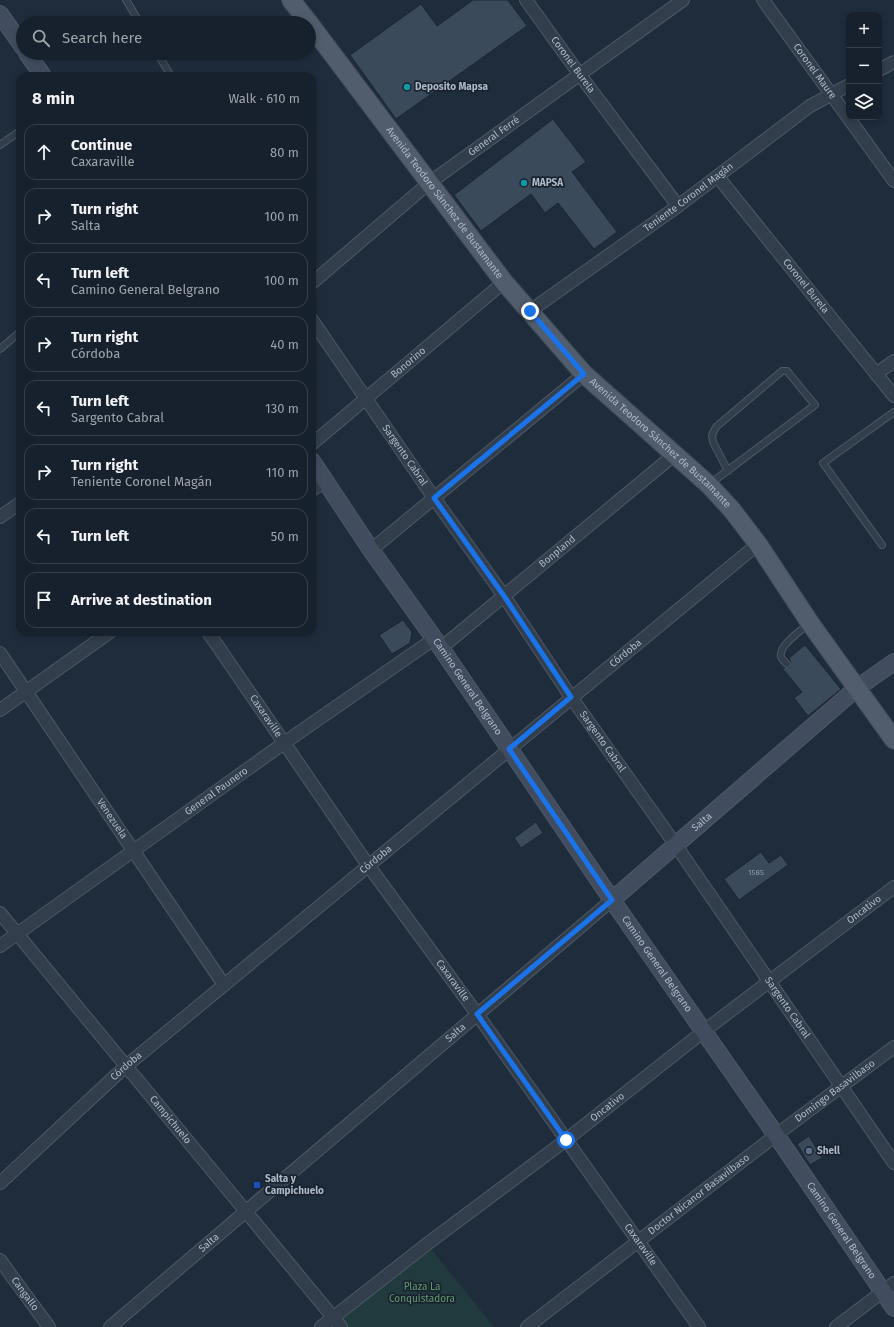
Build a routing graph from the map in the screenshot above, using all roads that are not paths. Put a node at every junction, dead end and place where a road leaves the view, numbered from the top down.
1 (126, 0) edge
2 (291, 0) edge
3 (526, 0) edge
4 (683, 0) edge
5 (763, 0) edge
6 (0, 14) edge
7 (136, 16) edge
8 (304, 16) edge
9 (316, 32) edge
10 (16, 37) edge
11 (32, 60) edge
12 (161, 60) edge
13 (894, 62) edge
14 (882, 68) edge
15 (40, 72) edge
16 (169, 72) edge
17 (580, 75) junction
18 (846, 86) edge
19 (830, 94) junction
20 (16, 134) edge
21 (0, 145) edge
22 (718, 177) junction
23 (894, 181) edge
24 (429, 183) junction
25 (678, 206) junction
26 (316, 280) edge
27 (504, 282) junction
28 (530, 311) junction
29 (316, 326) edge
30 (16, 336) edge
31 (0, 350) edge
32 (894, 361) edge
33 (584, 374) junction
34 (876, 374) junction
35 (894, 396) edge
36 (365, 398) junction
37 (894, 412) edge
38 (316, 441) edge
39 (674, 455) junction
40 (316, 467) edge
41 (728, 471) junction
42 (325, 481) junction
43 (709, 485) junction
44 (316, 487) edge
45 (434, 498) junction
46 (16, 506) edge
47 (0, 517) edge
48 (758, 544) junction
49 (882, 545) dead end
50 (371, 550) junction
51 (504, 596) junction
52 (810, 623) junction
53 (104, 636) edge
54 (211, 636) edge
55 (438, 643) junction
56 (0, 653) edge
57 (894, 662) edge
58 (787, 664) dead end
59 (857, 688) junction
60 (27, 691) junction
61 (571, 697) junction
62 (0, 710) edge
63 (894, 740) edge
64 (284, 743) junction
65 (509, 749) junction
66 (675, 844) junction
67 (133, 850) junction
68 (368, 865) junction
69 (894, 887) edge
70 (612, 900) junction
71 (0, 913) edge
72 (17, 933) junction
73 (0, 946) edge
74 (770, 982) junction
75 (224, 985) junction
76 (477, 1014) junction
77 (704, 1031) junction
78 (894, 1047) edge
79 (126, 1066) junction
80 (841, 1087) junction
81 (776, 1135) junction
82 (566, 1140) junction
83 (894, 1163) edge
84 (0, 1183) edge
85 (246, 1211) junction
86 (638, 1241) junction
87 (0, 1260) edge
88 (888, 1288) edge
89 (894, 1308) edge
90 (337, 1322) edge
91 (49, 1327) edge
92 (110, 1327) edge
93 (321, 1327) edge
94 (527, 1327) edge
95 (699, 1327) edge
96 (836, 1327) edge

1 - 7 lane
2 - 8 main road, Avenida Teodoro Sánchez de Bustamante
3 - 17 street, Coronel Burela
4 - 17 street, General Ferré
5 - 19 street, Coronel Maure
6 - 10 street
9 - 24 main road, Avenida Teodoro Sánchez de Bustamante
11 - 15 street
12 - 16 lane
13 - 14 street
17 - 24 street, General Ferré
17 - 25 street, Coronel Burela
18 - 19 street, Teniente Coronel Magán
19 - 22 street, Teniente Coronel Magán
19 - 23 street, Coronel Maure
20 - 21 lane
22 - 25 street, Teniente Coronel Magán
22 - 34 street, Coronel Burela
24 - 26 street, General Ferré
24 - 27 main road, Avenida Teodoro Sánchez de Bustamante
25 - 28 street, Teniente Coronel Magán
27 - 28 main road, Avenida Teodoro Sánchez de Bustamante
27 - 36 street, Bonorino
28 - 33 main road, Avenida Teodoro Sánchez de Bustamante
29 - 36 street, Sargento Cabral
30 - 31 lane
32 - 34 street
33 - 39 main road, Avenida Teodoro Sánchez de Bustamante
33 - 45 street
34 - 35 street, Coronel Burela
36 - 38 street, Bonorino
36 - 45 street, Sargento Cabral
37 - 49 lane
39 - 43 main road, Avenida Teodoro Sánchez de Bustamante
39 - 51 street, Bonpland
40 - 42 street, Camino General Belgrano
41 - 41 lane
41 - 43 lane
42 - 44 street
42 - 50 street, Camino General Belgrano
43 - 48 main road, Avenida Teodoro Sánchez de Bustamante
45 - 50 street
45 - 51 street, Sargento Cabral
46 - 47 street
48 - 52 main road, Avenida Teodoro Sánchez de Bustamante
48 - 61 street, Córdoba
50 - 55 street, Camino General Belgrano
51 - 55 street, Bonpland
51 - 61 street, Sargento Cabral
52 - 58 lane
52 - 59 main road, Avenida Teodoro Sánchez de Bustamante
53 - 60 street
54 - 64 street, Caxaraville
55 - 64 street, General Paunero
55 - 65 street, Camino General Belgrano
56 - 60 street, Venezuela
57 - 59 street, Salta
59 - 63 main road, Avenida Teodoro Sánchez de Bustamante
59 - 66 street, Salta
60 - 62 street
60 - 67 street, Venezuela
61 - 65 street, Córdoba
61 - 66 street, Sargento Cabral
64 - 67 street, General Paunero
64 - 68 street, Caxaraville
65 - 68 street, Córdoba
65 - 70 street, Camino General Belgrano
66 - 70 street, Salta
66 - 74 street, Sargento Cabral
67 - 72 street, General Paunero
67 - 75 street, Venezuela
68 - 75 street, Córdoba
68 - 76 street, Caxaraville
69 - 74 street, Oncativo
70 - 76 street, Salta
70 - 77 street, Camino General Belgrano
71 - 72 street, Campichuelo
72 - 73 street, General Paunero
72 - 79 street, Campichuelo
74 - 77 street, Oncativo
74 - 80 street, Sargento Cabral
75 - 79 street, Córdoba
76 - 82 street, Caxaraville
76 - 85 street, Salta
77 - 81 street, Camino General Belgrano
77 - 82 street, Oncativo
78 - 80 street, Domingo Basavilbaso
79 - 84 street, Córdoba
79 - 85 street, Campichuelo
80 - 81 street, Domingo Basavilbaso
80 - 83 street, Sargento Cabral
81 - 86 street, Doctor Nicanor Basavilbaso
81 - 88 street, Camino General Belgrano
82 - 86 street, Caxaraville
82 - 90 street, Oncativo
85 - 90 street, Campichuelo
85 - 92 street, Salta
86 - 94 street, Doctor Nicanor Basavilbaso
86 - 95 street, Caxaraville
87 - 91 street, Cangallo
88 - 89 street, Camino General Belgrano
88 - 96 street
90 - 93 street, Oncativo

